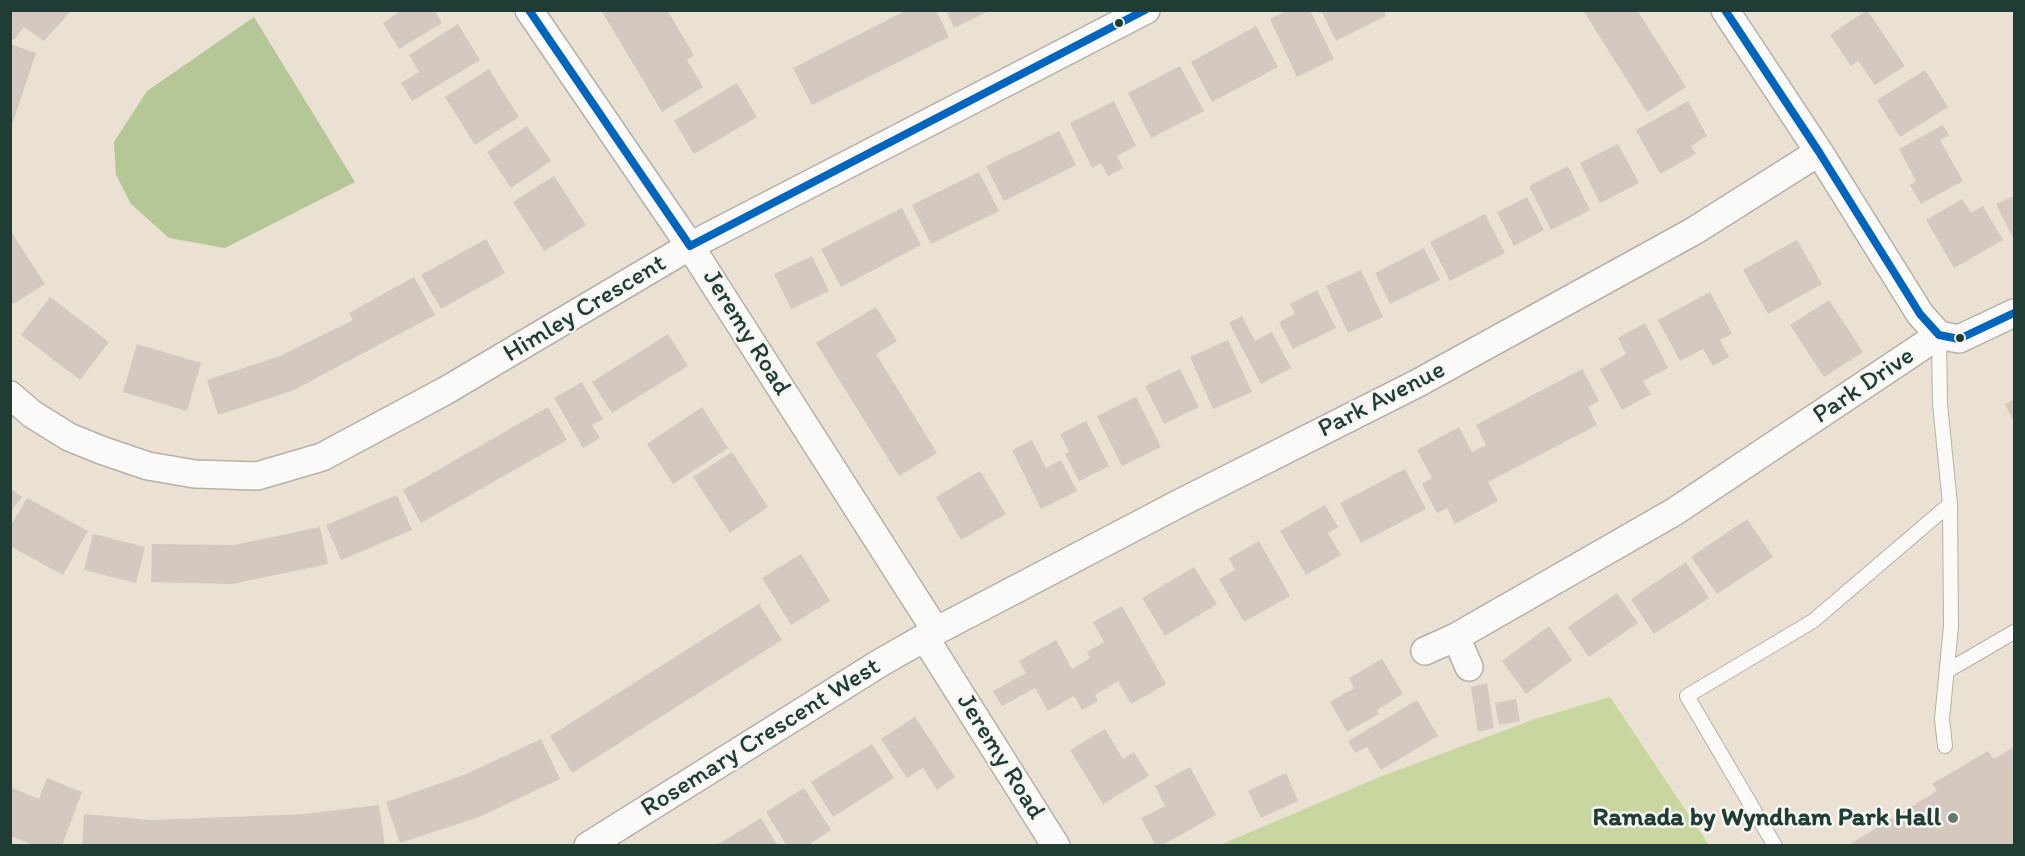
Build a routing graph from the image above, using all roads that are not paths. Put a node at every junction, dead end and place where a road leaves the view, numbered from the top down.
1 (529, 10) edge
2 (1146, 10) edge
3 (1725, 10) edge
4 (1820, 152) junction
5 (690, 246) junction
6 (2014, 313) edge
7 (1939, 335) junction
8 (10, 395) edge
9 (1950, 504) junction
10 (2014, 632) edge
11 (930, 634) junction
12 (1456, 637) junction
13 (1425, 651) dead end
14 (1469, 667) dead end
15 (1947, 671) junction
16 (1945, 746) dead end
17 (588, 846) edge
18 (1056, 846) edge
19 (1775, 846) edge

1 - 5 street, Jeremy Road
2 - 5 street, Himley Crescent
3 - 4 street, Park Drive
4 - 7 street, Park Drive
4 - 11 street, Park Avenue
5 - 8 street, Himley Crescent
5 - 11 street, Jeremy Road
6 - 7 street
7 - 9 lane
7 - 12 street, Park Drive
9 - 15 lane
9 - 19 lane
10 - 15 lane
11 - 17 street, Rosemary Crescent West
11 - 18 street, Jeremy Road
12 - 13 street, Park Drive
12 - 14 street
15 - 16 lane

